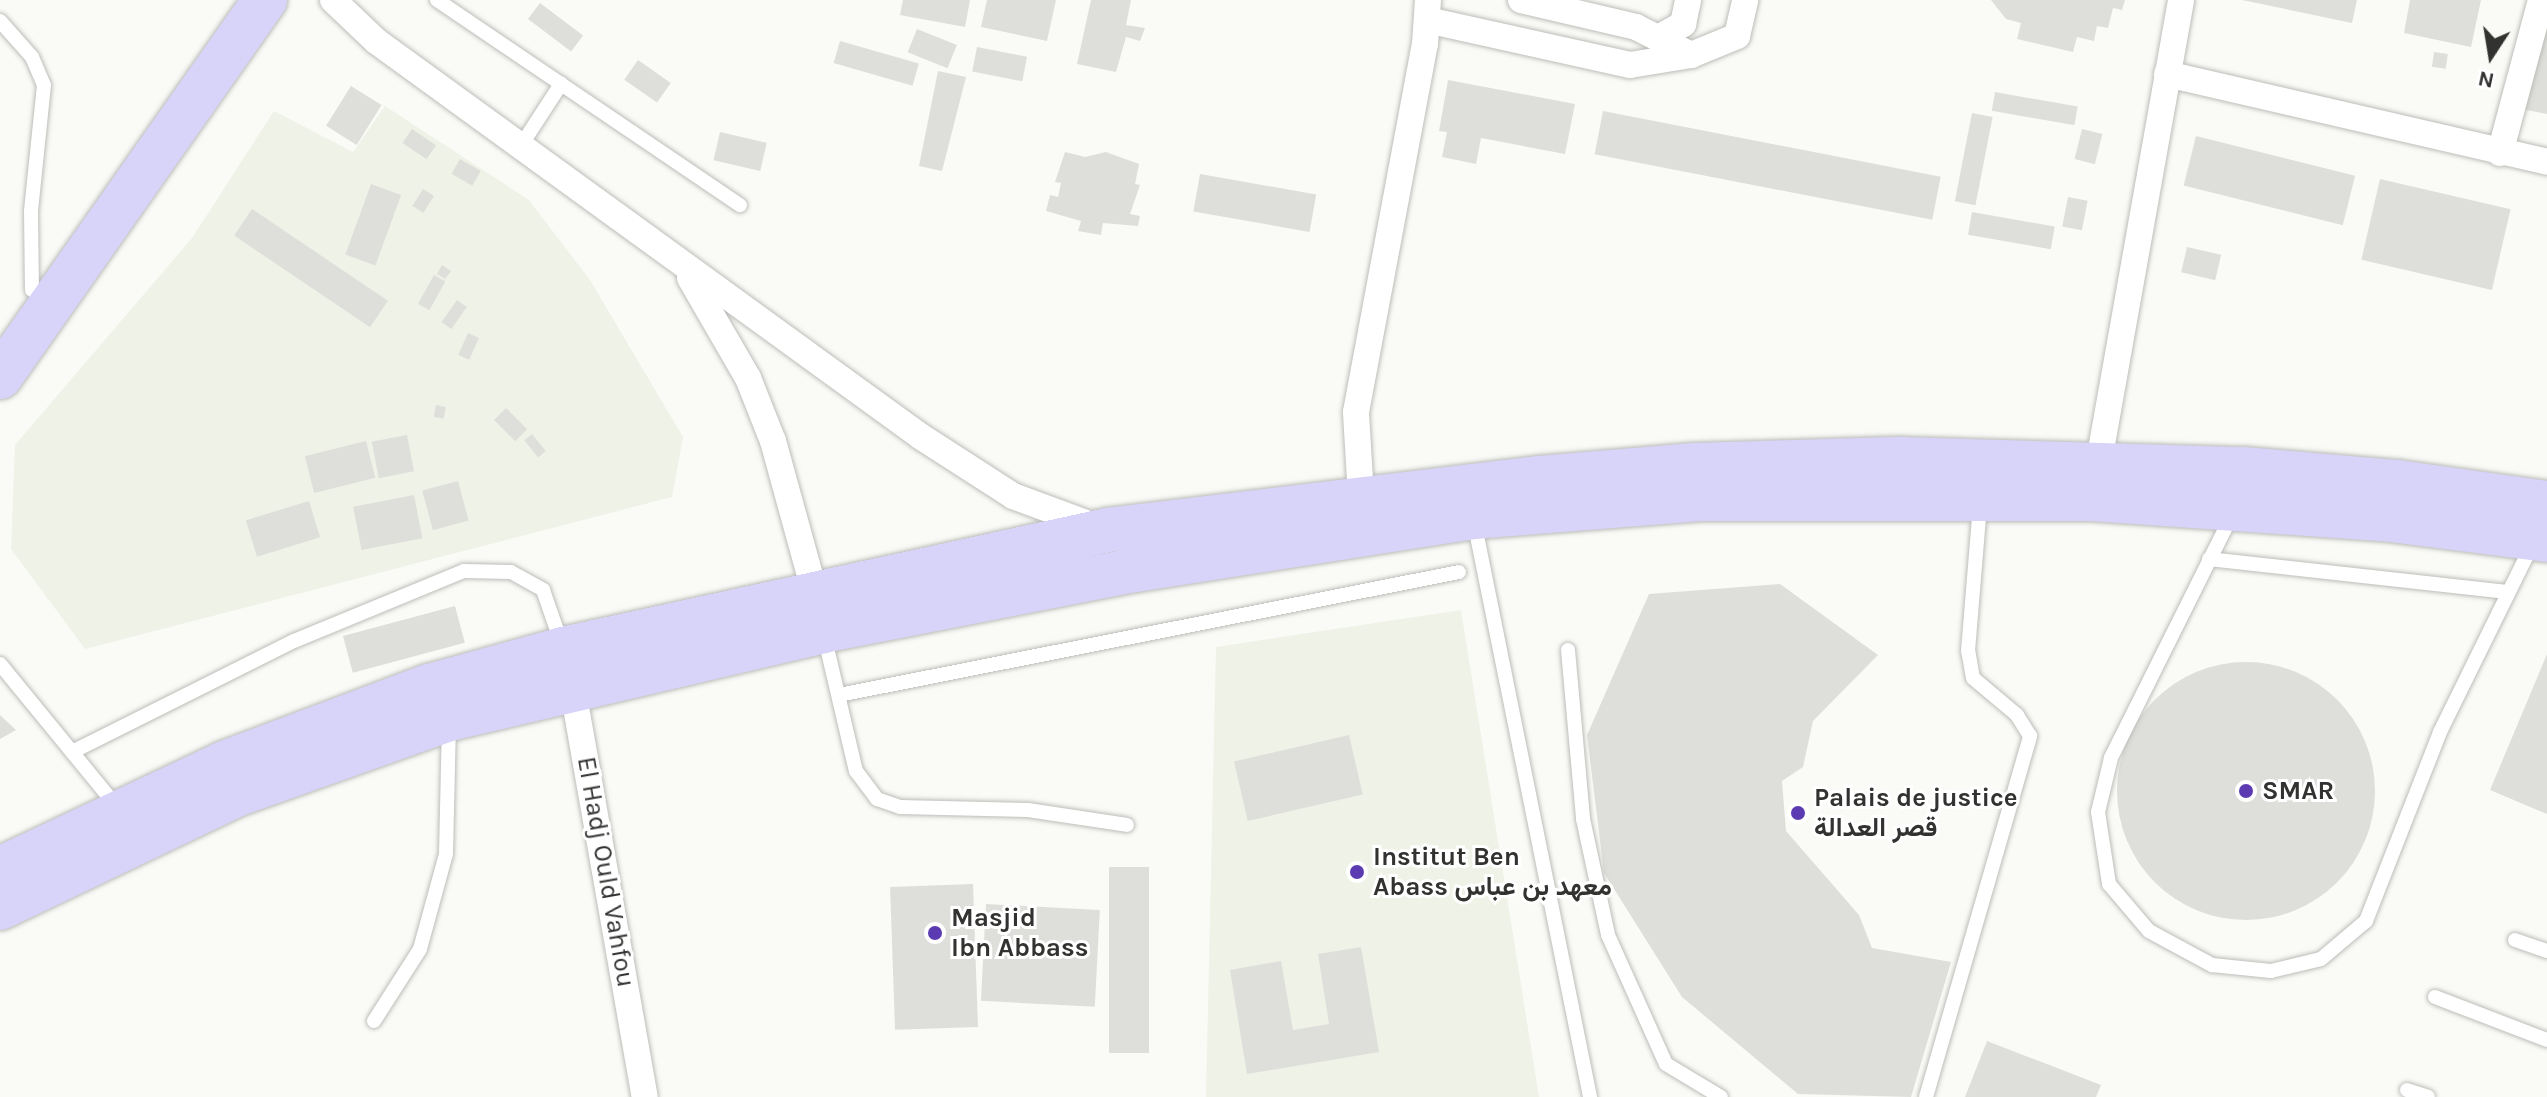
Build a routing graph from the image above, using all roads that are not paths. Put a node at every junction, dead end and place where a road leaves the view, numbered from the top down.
1 (229, 0) edge
2 (265, 0) edge
3 (333, 0) edge
4 (437, 0) edge
5 (1521, 0) edge
6 (1688, 0) edge
7 (1745, 0) edge
8 (2181, 0) edge
9 (2541, 0) edge
10 (1427, 10) edge
11 (0, 21) edge
12 (1658, 38) junction
13 (1691, 55) junction
14 (2167, 74) junction
15 (561, 84) junction
16 (522, 144) junction
17 (2500, 153) junction
18 (2547, 162) edge
19 (740, 205) dead end
20 (681, 265) junction
21 (32, 290) junction
22 (0, 334) edge
23 (0, 377) edge
24 (2099, 461) junction
25 (1981, 500) junction
26 (1471, 501) junction
27 (2237, 506) junction
28 (1363, 516) junction
29 (2543, 527) edge
30 (1108, 530) junction
31 (2209, 559) junction
32 (1135, 570) junction
33 (1459, 572) dead end
34 (2507, 592) junction
35 (819, 611) junction
36 (1568, 650) dead end
37 (0, 664) edge
38 (568, 668) junction
39 (839, 695) junction
40 (449, 719) junction
41 (72, 752) junction
42 (1127, 825) dead end
43 (132, 826) junction
44 (0, 869) edge
45 (0, 908) edge
46 (2515, 940) dead end
47 (2547, 951) edge
48 (2435, 997) dead end
49 (374, 1021) dead end
50 (2547, 1040) edge
51 (2407, 1090) dead end
52 (645, 1097) edge
53 (1590, 1097) edge
54 (1721, 1097) edge
55 (1926, 1097) edge
56 (2428, 1097) edge

1 - 21 highway
2 - 23 highway
3 - 16 street
4 - 15 lane
5 - 12 street
6 - 12 street
7 - 13 street
8 - 14 street
9 - 17 street
10 - 13 street
10 - 28 street
11 - 21 lane
12 - 13 street
14 - 17 street
14 - 24 street
15 - 16 lane
15 - 19 lane
16 - 20 street
17 - 18 street
20 - 30 street
20 - 35 street
21 - 22 highway
24 - 26 highway
24 - 29 highway
25 - 26 highway
25 - 27 highway
25 - 55 lane
26 - 28 highway
26 - 53 lane
27 - 29 highway
27 - 31 lane
28 - 30 highway
28 - 32 highway
29 - 34 lane
30 - 32 street
30 - 35 highway
31 - 34 lane
31 - 34 lane
32 - 35 highway
33 - 39 lane
35 - 38 highway
35 - 39 lane
36 - 54 lane
37 - 41 lane
38 - 40 highway
38 - 41 lane
38 - 43 highway
38 - 52 street, El Hadj Ould Vahfou
39 - 42 lane
40 - 43 highway
40 - 49 lane
41 - 43 lane
43 - 44 highway
43 - 45 highway
46 - 47 lane
48 - 50 lane
51 - 56 lane

